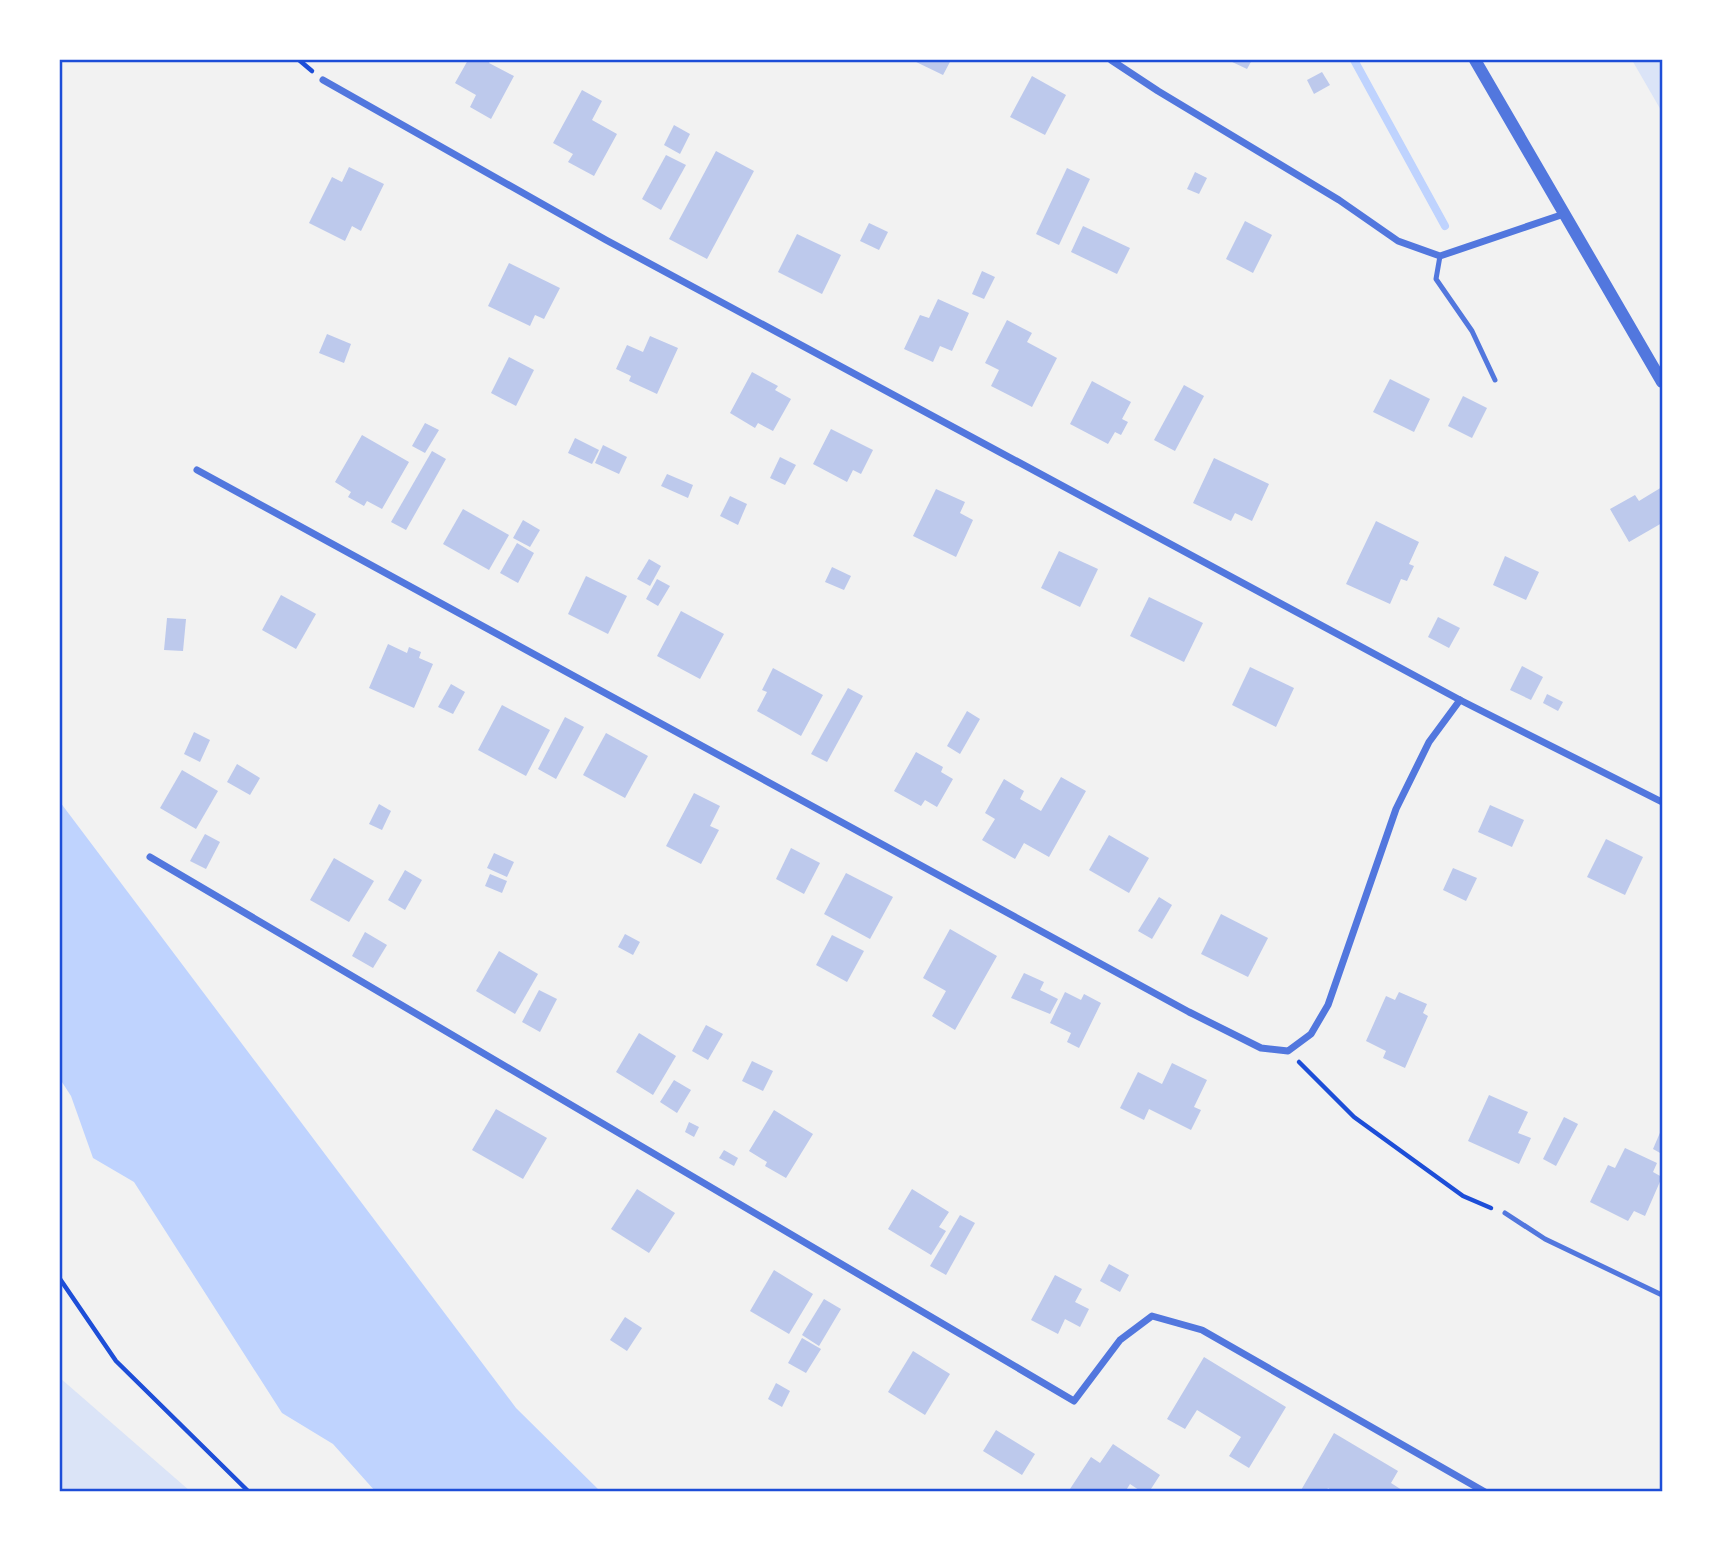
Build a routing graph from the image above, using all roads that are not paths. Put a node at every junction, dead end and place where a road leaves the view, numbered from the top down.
1 (1111, 60) edge
2 (1475, 60) edge
3 (323, 80) dead end
4 (1564, 214) junction
5 (1440, 256) junction
6 (1495, 380) dead end
7 (1662, 382) edge
8 (197, 470) dead end
9 (1460, 700) junction
10 (1662, 802) edge
11 (150, 857) dead end
12 (1505, 1213) road end
13 (1662, 1295) edge
14 (1485, 1492) edge

1 - 5 street
2 - 4 street
3 - 9 street
4 - 5 street
4 - 7 street
5 - 6 lane
8 - 9 street
9 - 10 street
11 - 14 street
12 - 13 lane

